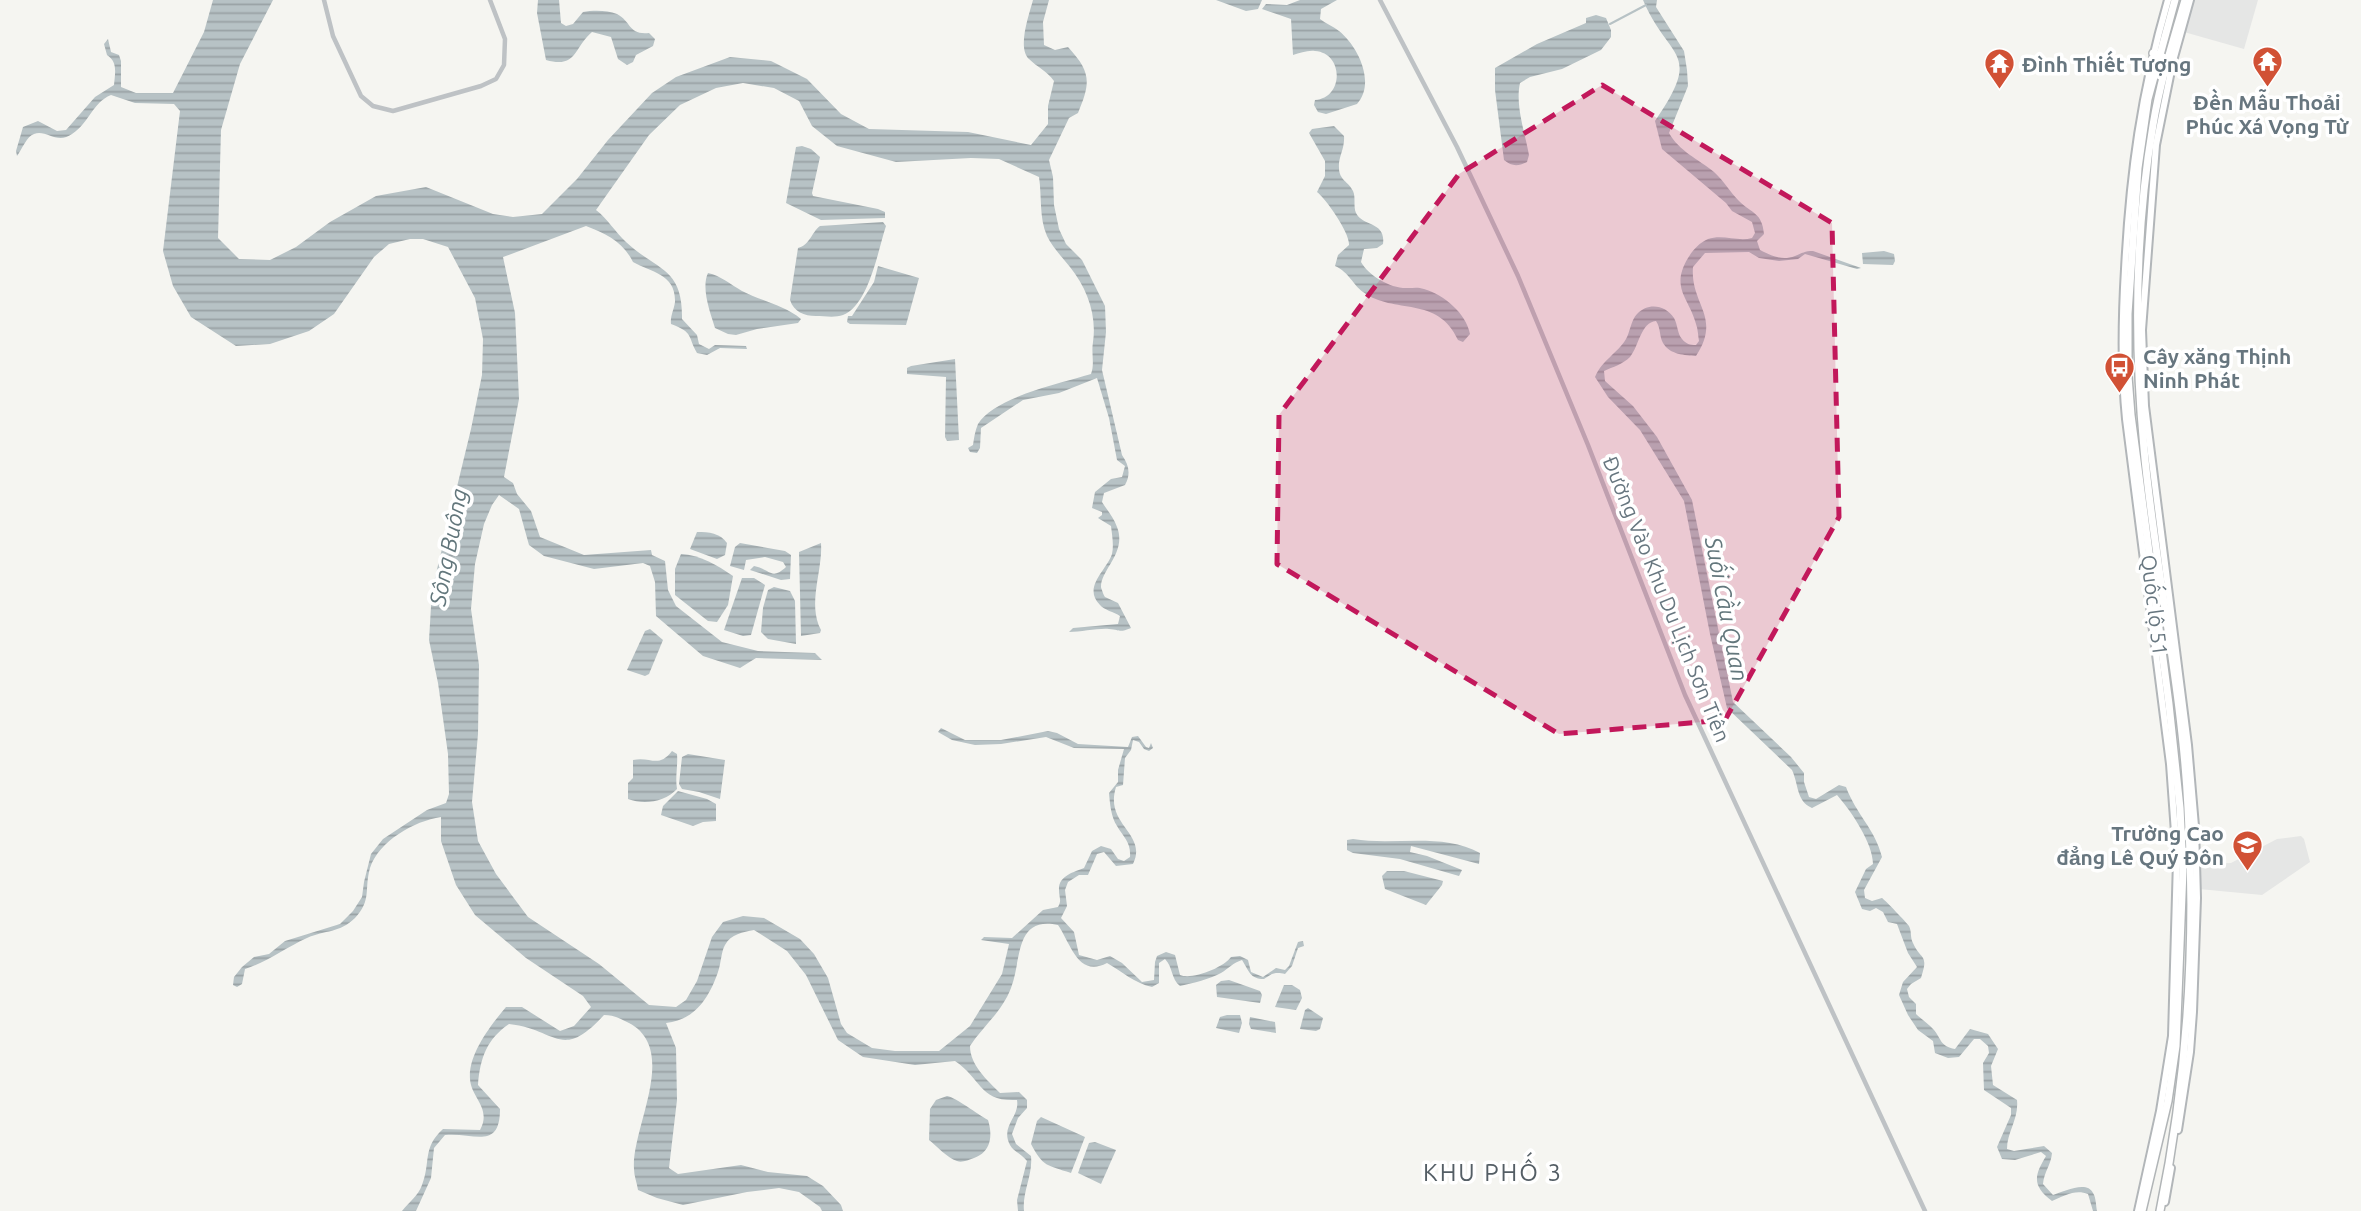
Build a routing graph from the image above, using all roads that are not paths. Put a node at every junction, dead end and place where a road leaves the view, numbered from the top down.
1 (324, 0) edge
2 (490, 0) edge
3 (1380, 0) edge
4 (2168, 0) edge
5 (2175, 0) edge
6 (2185, 0) edge
7 (2190, 0) edge
8 (2156, 54) junction
9 (2171, 60) junction
10 (2186, 890) junction
11 (1925, 1211) edge
12 (2140, 1211) edge
13 (2162, 1211) edge

1 - 2 street
3 - 11 street, Đường Vào Khu Du Lịch Sơn Tiên
4 - 8 main road, Quốc lộ 51
5 - 8 highway, Quốc lộ 51
6 - 9 highway, Quốc lộ 51
7 - 9 main road, Quốc lộ 51
8 - 9 highway
8 - 10 highway, Quốc lộ 51
9 - 10 highway, Quốc lộ 51
10 - 12 highway, Quốc lộ 51
10 - 13 highway, Quốc lộ 51

